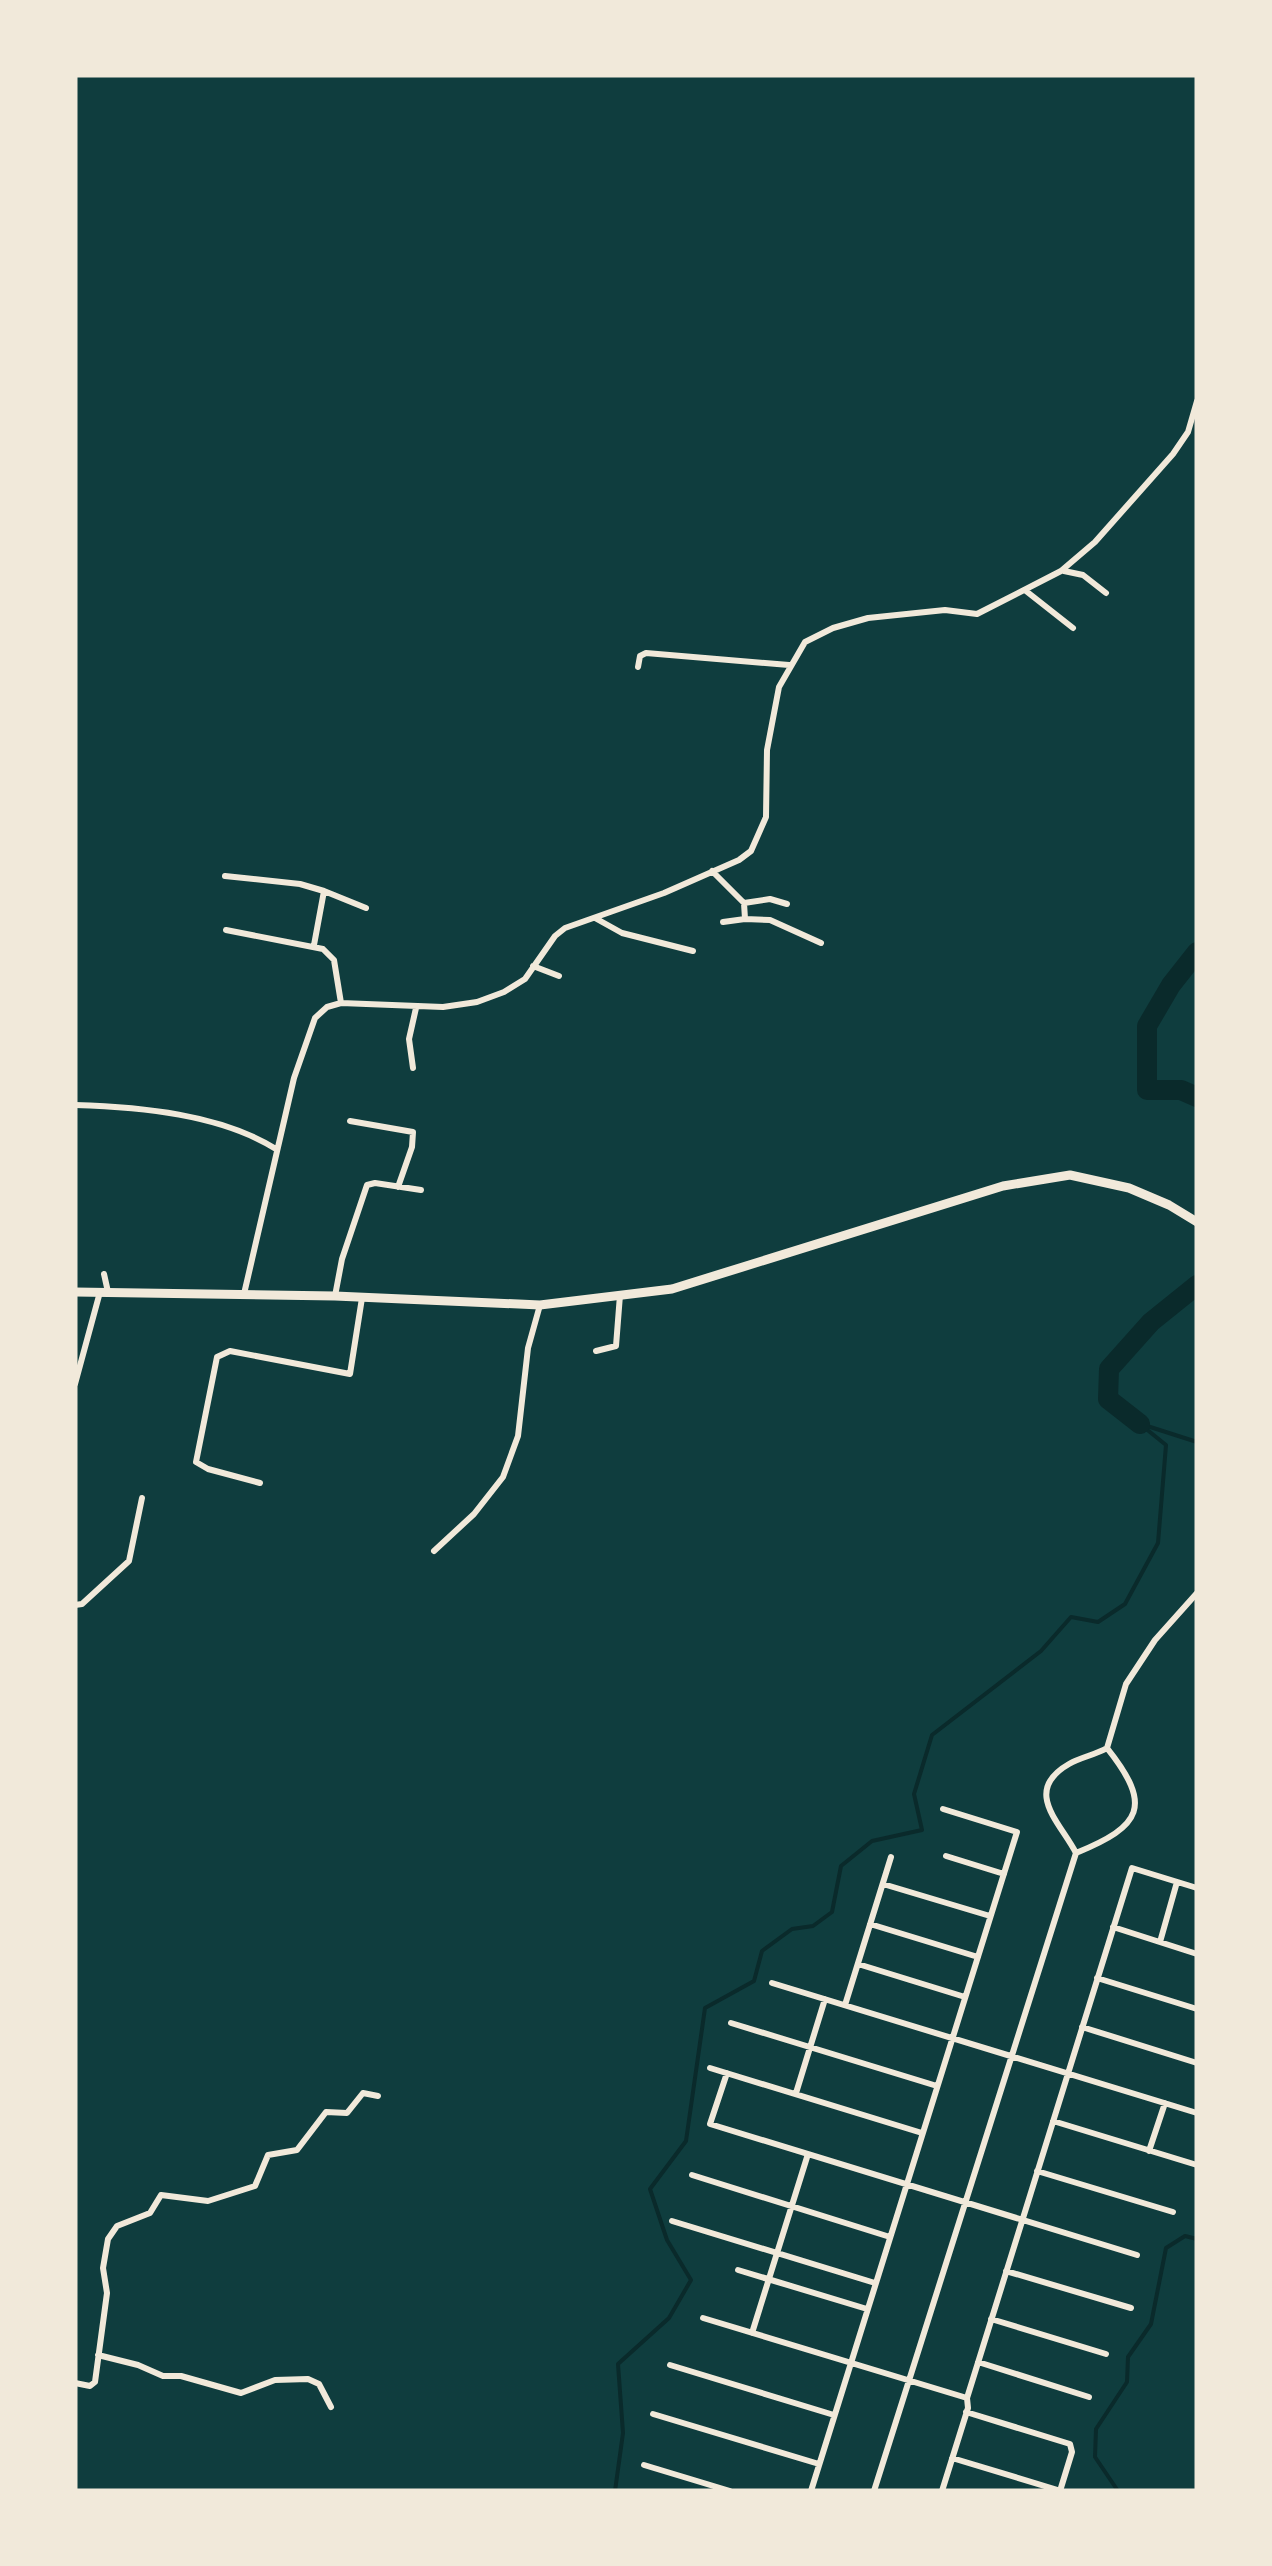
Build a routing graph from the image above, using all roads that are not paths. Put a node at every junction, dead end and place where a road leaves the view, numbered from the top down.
1 (1197, 401) edge
2 (1061, 570) junction
3 (1026, 591) junction
4 (1106, 593) dead end
5 (1073, 628) dead end
6 (789, 665) junction
7 (638, 667) dead end
8 (712, 871) junction
9 (225, 876) dead end
10 (324, 891) junction
11 (744, 904) junction
12 (787, 904) dead end
13 (366, 908) dead end
14 (592, 917) junction
15 (745, 919) junction
16 (723, 922) dead end
17 (226, 930) dead end
18 (822, 943) dead end
19 (314, 945) junction
20 (692, 951) dead end
21 (533, 966) junction
22 (560, 976) dead end
23 (340, 1003) junction
24 (416, 1008) junction
25 (413, 1068) dead end
26 (75, 1106) edge
27 (350, 1121) dead end
28 (276, 1149) junction
29 (398, 1187) junction
30 (421, 1190) dead end
31 (1197, 1222) edge
32 (104, 1274) dead end
33 (75, 1292) edge
34 (104, 1292) junction
35 (243, 1296) junction
36 (335, 1296) junction
37 (620, 1296) junction
38 (362, 1298) junction
39 (540, 1305) junction
40 (596, 1351) dead end
41 (75, 1384) edge
42 (260, 1483) dead end
43 (142, 1498) dead end
44 (434, 1552) dead end
45 (1197, 1593) edge
46 (75, 1605) edge
47 (1106, 1748) junction
48 (943, 1809) dead end
49 (1076, 1853) junction
50 (946, 1856) dead end
51 (891, 1857) dead end
52 (1004, 1874) junction
53 (1177, 1882) junction
54 (883, 1884) junction
55 (1197, 1888) edge
56 (990, 1916) junction
57 (870, 1924) junction
58 (1113, 1927) junction
59 (1160, 1942) junction
60 (1197, 1954) edge
61 (978, 1956) junction
62 (858, 1964) junction
63 (1097, 1978) junction
64 (772, 1983) dead end
65 (965, 1997) junction
66 (825, 1999) junction
67 (845, 2005) junction
68 (1197, 2008) edge
69 (730, 2023) dead end
70 (1082, 2027) junction
71 (952, 2038) junction
72 (810, 2047) junction
73 (1012, 2057) junction
74 (1197, 2062) edge
75 (710, 2068) dead end
76 (727, 2073) junction
77 (1068, 2074) junction
78 (937, 2086) junction
79 (795, 2094) junction
80 (378, 2096) dead end
81 (1165, 2103) junction
82 (1197, 2113) edge
83 (1053, 2121) junction
84 (922, 2133) junction
85 (1149, 2150) junction
86 (808, 2154) junction
87 (1197, 2166) edge
88 (1037, 2170) junction
89 (692, 2175) dead end
90 (906, 2184) junction
91 (966, 2202) junction
92 (792, 2206) junction
93 (1173, 2212) dead end
94 (1022, 2220) junction
95 (672, 2221) dead end
96 (890, 2236) junction
97 (777, 2252) junction
98 (1136, 2255) dead end
99 (738, 2270) dead end
100 (1006, 2271) junction
101 (768, 2280) junction
102 (875, 2283) junction
103 (867, 2308) junction
104 (1131, 2308) dead end
105 (703, 2318) dead end
106 (991, 2320) junction
107 (752, 2333) junction
108 (1106, 2354) dead end
109 (98, 2355) junction
110 (978, 2362) junction
111 (850, 2363) junction
112 (670, 2365) dead end
113 (908, 2378) junction
114 (75, 2383) edge
115 (1089, 2397) dead end
116 (967, 2398) junction
117 (331, 2406) dead end
118 (966, 2412) junction
119 (653, 2414) dead end
120 (834, 2415) junction
121 (952, 2458) junction
122 (644, 2464) dead end
123 (819, 2464) junction
124 (730, 2491) edge
125 (812, 2491) edge
126 (874, 2491) edge
127 (942, 2491) edge
128 (1061, 2491) edge

1 - 2 street
2 - 3 street
2 - 4 street
3 - 5 street
3 - 6 street
6 - 7 street
6 - 8 street
8 - 11 street
8 - 14 street
9 - 10 street
10 - 13 street
10 - 19 street
11 - 12 street
11 - 15 street
14 - 20 street
14 - 21 street
15 - 16 street
15 - 18 street
17 - 19 street
19 - 23 street
21 - 22 street
21 - 24 street
23 - 24 street
23 - 28 street
24 - 25 street
26 - 28 street
27 - 29 street
28 - 35 street
29 - 30 street
29 - 36 street
31 - 37 main road
32 - 34 street
33 - 34 main road
34 - 35 main road
34 - 41 street
35 - 36 main road
36 - 38 main road
37 - 39 main road
37 - 40 street
38 - 39 main road
38 - 42 street
39 - 44 street
43 - 46 street
45 - 47 street
47 - 49 street
47 - 49 street
48 - 52 street
49 - 73 street
50 - 52 street
51 - 54 street
52 - 56 street
53 - 55 street
53 - 58 street
53 - 59 street
54 - 56 street
54 - 57 street
56 - 61 street
57 - 61 street
57 - 62 street
58 - 59 street
58 - 63 street
59 - 60 street
61 - 65 street
62 - 65 street
62 - 67 street
63 - 68 street
63 - 70 street
64 - 66 street
65 - 71 street
66 - 67 street
66 - 72 street
67 - 71 street
69 - 72 street
70 - 74 street
70 - 77 street
71 - 73 street
71 - 78 street
72 - 78 street
72 - 79 street
73 - 77 street
73 - 91 street
75 - 76 street
76 - 79 street
76 - 86 street
77 - 81 street
77 - 83 street
78 - 84 street
79 - 84 street
80 - 109 street
81 - 82 street
81 - 85 street
83 - 85 street
83 - 88 street
84 - 90 street
85 - 87 street
86 - 90 street
86 - 92 street
88 - 93 street
88 - 94 street
89 - 92 street
90 - 91 street
90 - 96 street
91 - 94 street
91 - 113 street
92 - 96 street
92 - 97 street
94 - 98 street
94 - 100 street
95 - 97 street
96 - 102 street
97 - 101 street
97 - 102 street
99 - 101 street
100 - 104 street
100 - 106 street
101 - 103 street
101 - 107 street
102 - 103 street
103 - 111 street
105 - 107 street
106 - 108 street
106 - 110 street
107 - 111 street
109 - 114 street
109 - 117 street
110 - 115 street
110 - 116 street
111 - 113 street
111 - 120 street
112 - 120 street
113 - 116 street
113 - 126 street
116 - 118 street
118 - 121 street
118 - 128 street
119 - 123 street
120 - 123 street
121 - 127 street
121 - 128 street
122 - 124 street
123 - 125 street

